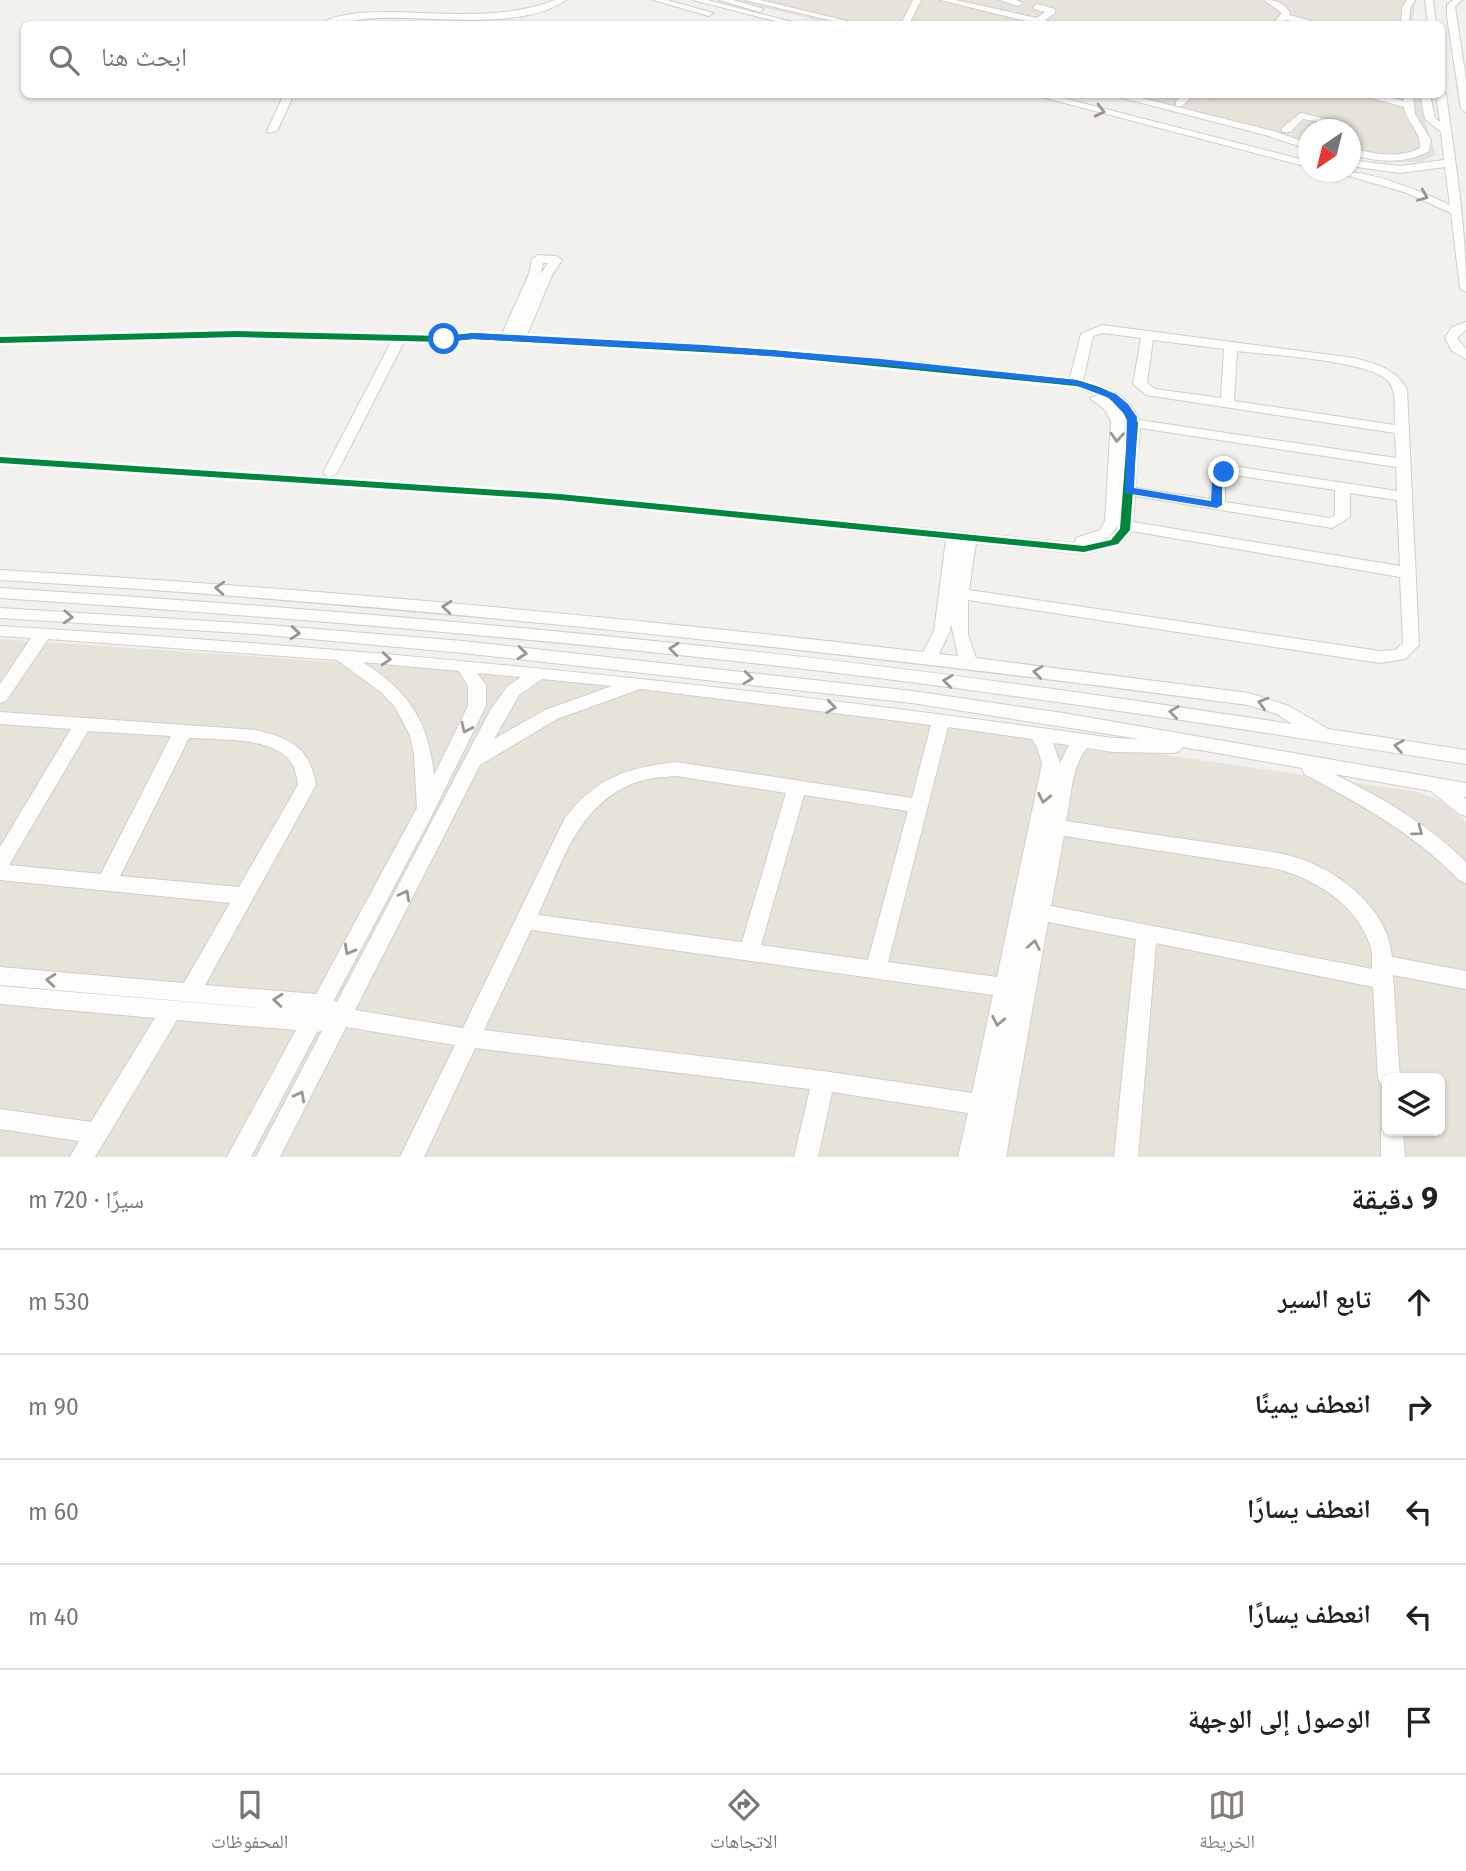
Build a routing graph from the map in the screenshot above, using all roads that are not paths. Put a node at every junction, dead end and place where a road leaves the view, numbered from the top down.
1 (562, 0) edge
2 (657, 0) edge
3 (697, 0) edge
4 (723, 0) edge
5 (749, 0) edge
6 (791, 0) edge
7 (917, 0) edge
8 (944, 0) edge
9 (1003, 0) edge
10 (1268, 0) edge
11 (1411, 0) edge
12 (1458, 0) edge
13 (1429, 2) edge
14 (1018, 3) dead end
15 (1037, 7) dead end
16 (985, 9) junction
17 (780, 11) junction
18 (753, 14) junction
19 (1004, 14) junction
20 (329, 21) edge
21 (744, 21) edge
22 (783, 21) edge
23 (813, 21) edge
24 (838, 21) edge
25 (906, 21) edge
26 (1012, 21) edge
27 (1024, 21) edge
28 (1029, 21) edge
29 (1281, 21) edge
30 (1405, 21) edge
31 (1422, 21) edge
32 (1432, 21) edge
33 (1452, 23) junction
34 (1464, 31) dead end
35 (287, 98) edge
36 (1050, 98) edge
37 (1093, 98) edge
38 (1127, 98) edge
39 (1156, 98) edge
40 (1186, 98) edge
41 (1426, 98) edge
42 (1442, 98) edge
43 (1408, 100) edge
44 (1180, 104) junction
45 (1466, 109) edge
46 (1320, 119) edge
47 (1286, 130) junction
48 (272, 131) dead end
49 (1447, 132) junction
50 (1298, 134) edge
51 (1298, 143) edge
52 (1298, 149) edge
53 (1361, 153) edge
54 (1298, 160) edge
55 (1450, 162) junction
56 (1361, 165) edge
57 (1395, 170) junction
58 (1361, 177) edge
59 (1390, 184) junction
60 (1457, 212) junction
61 (1466, 289) edge
62 (1466, 326) edge
63 (1148, 334) junction
64 (400, 337) junction
65 (513, 338) junction
66 (444, 339) junction
67 (0, 340) edge
68 (581, 344) junction
69 (1231, 346) junction
70 (1466, 355) edge
71 (1017, 380) junction
72 (1076, 383) junction
73 (1227, 404) junction
74 (1133, 423) junction
75 (1402, 430) junction
76 (0, 453) edge
77 (0, 460) edge
78 (1404, 464) junction
79 (184, 466) junction
80 (330, 472) junction
81 (427, 483) junction
82 (1342, 487) junction
83 (1129, 491) junction
84 (562, 493) junction
85 (1405, 497) junction
86 (1217, 505) junction
87 (1126, 525) junction
88 (968, 535) junction
89 (1409, 573) junction
90 (0, 575) edge
91 (0, 593) edge
92 (110, 600) junction
93 (142, 603) junction
94 (956, 604) junction
95 (0, 613) edge
96 (99, 619) junction
97 (131, 621) junction
98 (256, 629) junction
99 (0, 631) edge
100 (43, 634) junction
101 (940, 637) junction
102 (958, 639) junction
103 (247, 648) junction
104 (339, 655) junction
105 (928, 658) junction
106 (970, 663) junction
107 (464, 666) junction
108 (538, 673) junction
109 (650, 684) junction
110 (0, 697) edge
111 (0, 718) edge
112 (941, 721) junction
113 (84, 723) junction
114 (183, 730) junction
115 (1038, 734) junction
116 (1323, 734) junction
117 (1082, 741) junction
118 (1195, 744) junction
119 (1466, 757) edge
120 (475, 761) junction
121 (1295, 762) junction
122 (1437, 786) junction
123 (797, 788) junction
124 (1466, 790) edge
125 (919, 806) junction
126 (1466, 809) edge
127 (426, 810) junction
128 (1056, 827) junction
129 (0, 864) edge
130 (0, 872) edge
131 (1466, 875) edge
132 (107, 882) junction
133 (245, 896) junction
134 (1040, 912) junction
135 (525, 921) junction
136 (1147, 933) junction
137 (749, 952) junction
138 (876, 969) junction
139 (1382, 972) junction
140 (0, 976) edge
141 (1466, 980) edge
142 (1015, 988) junction
143 (190, 992) junction
144 (0, 995) edge
145 (171, 1010) junction
146 (315, 1013) junction
147 (341, 1017) junction
148 (469, 1038) junction
149 (1389, 1073) edge
150 (823, 1081) junction
151 (981, 1105) junction
152 (0, 1119) edge
153 (97, 1133) junction
154 (1392, 1136) edge
155 (82, 1157) edge
156 (239, 1157) edge
157 (268, 1157) edge
158 (412, 1157) edge
159 (806, 1157) edge
160 (970, 1157) edge
161 (994, 1157) edge
162 (1126, 1157) edge
163 (1393, 1157) edge

1 - 20 street
2 - 21 street
3 - 18 street
4 - 17 street
5 - 17 street
6 - 17 street
7 - 25 street
8 - 16 street
9 - 14 street
9 - 16 street
10 - 29 street
11 - 30 street
12 - 33 street
13 - 31 street
13 - 32 street
15 - 28 street
16 - 19 street
17 - 18 street
17 - 23 street
17 - 24 street
18 - 22 street
19 - 26 street
19 - 27 street
33 - 34 street
33 - 45 street
35 - 48 street
36 -> 54 street
37 - 52 street
38 - 51 street
39 - 44 street
40 - 44 street
41 - 49 street
42 - 49 street
43 - 53 street
44 - 47 street
46 - 47 street
47 - 50 street
49 - 55 street
55 - 57 street
55 - 60 street
56 - 57 street
57 - 59 street
58 - 59 street
59 -> 60 street
60 - 61 street
62 - 70 street
63 - 69 street
63 - 72 street
63 - 73 street
64 - 66 street
64 - 67 street
64 - 80 street
65 - 65 street
65 - 66 street
65 - 68 street
66 - 68 street
68 - 71 street
69 - 73 street
69 - 75 street
71 - 72 street
71 -> 88 street
72 - 74 street
73 - 75 street
74 - 78 street
74 - 83 street
75 - 78 street
76 - 79 street
77 - 79 street
78 - 85 street
79 - 80 street
79 - 81 street
80 - 81 street
81 - 84 street
82 - 85 street
82 - 86 street
82 - 86 street
83 - 86 street
83 - 87 street
84 - 88 street
84 - 88 street
85 - 89 street
87 - 88 street
87 - 89 street
88 - 94 street
89 - 94 street
105 -> 90 street
91 - 92 street
92 - 93 street
92 - 96 street
93 - 97 street
116 -> 93 street
94 - 101 street
94 - 102 street
95 -> 96 street
96 - 97 street
97 - 98 street
98 - 103 street
98 -> 118 street
99 - 100 street
100 - 103 street
100 - 110 street
101 - 102 street
101 - 105 street
102 - 106 street
103 - 104 street
104 -> 107 street
104 - 127 street
105 - 106 street
116 -> 106 street
107 - 108 street
107 -> 127 street
108 - 109 street
108 - 120 street
109 -> 112 street
109 - 120 street
111 - 113 street
112 - 115 street
112 - 125 street
113 - 114 street
113 - 129 street
114 - 132 street
114 - 133 street
115 - 117 street
115 -> 142 street
119 -> 116 street
117 - 118 street
117 - 128 street
118 - 121 street
147 -> 120 street
121 - 122 street
121 -> 131 street
122 - 124 street
122 - 126 street
123 - 125 street
123 - 135 street
123 - 137 street
125 - 138 street
127 -> 146 street
128 - 134 street
128 - 139 street
130 - 132 street
132 - 133 street
133 - 143 street
134 - 136 street
142 -> 134 street
135 - 137 street
135 - 148 street
136 - 139 street
136 - 162 street
137 - 138 street
138 - 142 street
139 - 141 street
139 - 149 street
143 -> 140 street
142 -> 151 street
142 - 161 street
146 -> 143 street
144 - 145 street
145 - 146 street
145 - 153 street
146 - 147 street
146 - 156 street
147 - 148 street
157 -> 147 street
148 - 150 street
148 - 158 street
150 - 151 street
150 - 159 street
151 - 160 street
152 - 153 street
153 - 155 street
154 - 163 street

